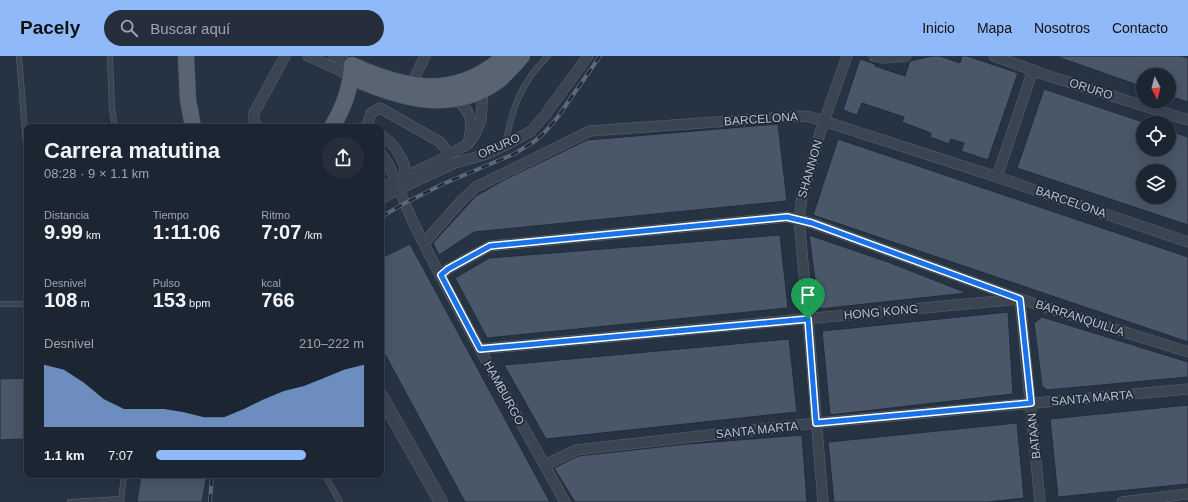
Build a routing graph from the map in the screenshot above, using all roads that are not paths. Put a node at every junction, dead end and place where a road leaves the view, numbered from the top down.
1 (19, 56) edge
2 (110, 56) edge
3 (186, 56) edge
4 (285, 56) edge
5 (308, 56) edge
6 (334, 56) edge
7 (426, 56) edge
8 (505, 56) edge
9 (522, 56) edge
10 (548, 56) edge
11 (588, 56) edge
12 (847, 56) edge
13 (874, 56) edge
14 (906, 56) edge
15 (994, 56) edge
16 (352, 66) edge
17 (1033, 70) junction
18 (465, 80) junction
19 (411, 85) junction
20 (483, 90) junction
21 (456, 99) junction
22 (1188, 120) edge
23 (824, 121) junction
24 (24, 124) edge
25 (114, 124) edge
26 (193, 124) edge
27 (256, 124) edge
28 (337, 124) edge
29 (368, 124) edge
30 (384, 138) edge
31 (468, 144) junction
32 (505, 146) junction
33 (450, 154) junction
34 (384, 161) edge
35 (997, 177) junction
36 (400, 182) junction
37 (384, 187) edge
38 (384, 196) edge
39 (799, 219) junction
40 (1188, 242) edge
41 (424, 243) junction
42 (441, 275) junction
43 (1020, 299) junction
44 (0, 304) edge
45 (24, 304) edge
46 (808, 319) junction
47 (480, 349) junction
48 (1188, 352) edge
49 (1188, 389) edge
50 (384, 401) edge
51 (1031, 403) junction
52 (816, 423) junction
53 (545, 465) junction
54 (124, 478) edge
55 (327, 478) edge
56 (1188, 494) edge
57 (121, 500) edge
58 (70, 502) edge
59 (340, 502) edge
60 (441, 502) edge
61 (565, 502) edge
62 (823, 502) edge
63 (1040, 502) edge
64 (1122, 502) edge

1 - 24 lane
2 - 25 lane
3 - 26 main road
4 - 27 street
5 - 16 street
6 - 16 street
7 - 19 street
8 - 18 main road
9 - 20 main road
10 - 32 lane
11 - 32 street, ORURO
12 - 23 street, SHANNON
13 - 14 street
15 - 17 street, ORURO
16 - 19 main road
16 - 21 main road
16 - 28 main road
17 - 22 street, ORURO
17 - 35 street
18 - 19 main road
18 - 20 street
18 - 21 street
20 - 21 main road
20 - 31 street
21 - 31 street
23 - 35 street, BARCELONA
23 - 39 street, SHANNON
23 - 41 street, BARCELONA
29 - 33 street
30 - 36 street
31 - 33 street
32 - 36 street, ORURO
33 - 36 street
34 - 36 street, HAMBURGO
35 - 40 street, BARCELONA
36 - 37 street, ORURO
36 - 38 street, ORURO
36 - 41 street, HAMBURGO
39 - 42 street, BARRANQUILLA
39 - 43 street, BARRANQUILLA
39 - 46 street, SHANNON
41 - 42 street, HAMBURGO
42 - 47 street, HAMBURGO
43 - 46 street, HONG KONG
43 - 48 street, BARRANQUILLA
43 - 51 street, BATAAN
44 - 45 lane
46 - 47 street, HONG KONG
46 - 52 street, SHANNON
47 - 53 street, HAMBURGO
49 - 51 street, SANTA MARTA
50 - 60 street
51 - 52 street, SANTA MARTA
51 - 63 street, BATAAN
52 - 53 street, SANTA MARTA
52 - 62 street, SHANNON
53 - 61 street, HAMBURGO
54 - 57 lane
55 - 59 lane
56 - 64 street
57 - 58 lane

